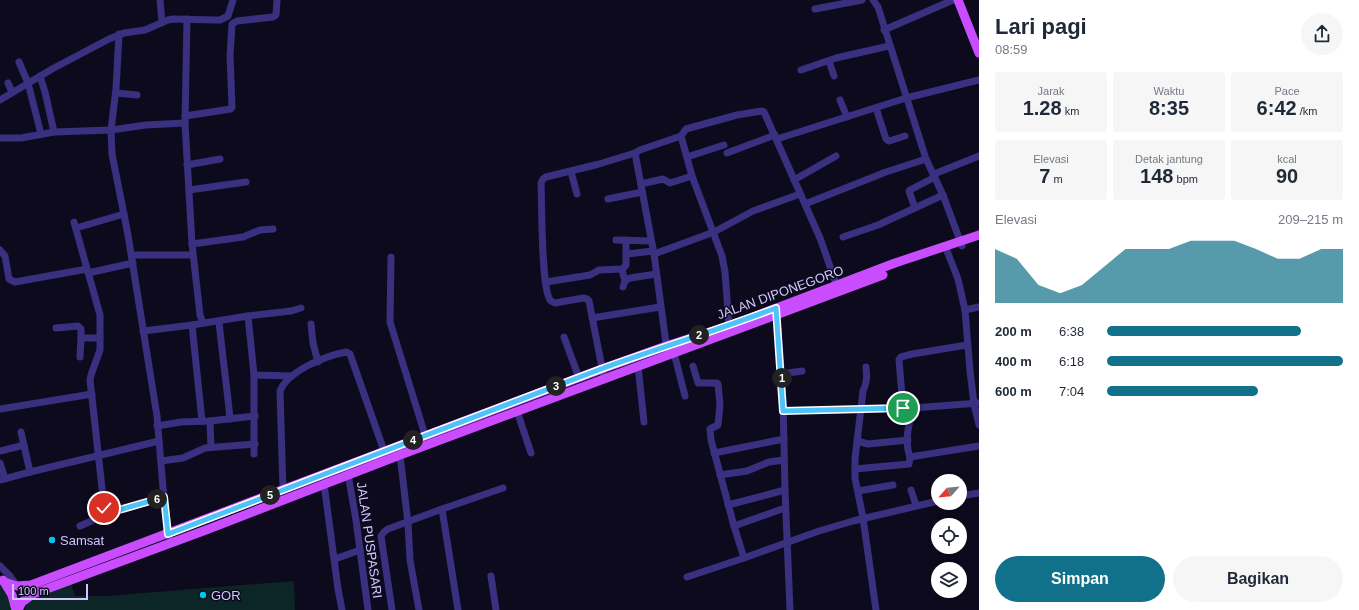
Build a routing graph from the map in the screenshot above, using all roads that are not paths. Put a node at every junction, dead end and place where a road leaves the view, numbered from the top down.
1 (160, 0) edge
2 (233, 0) edge
3 (276, 0) edge
4 (862, 0) edge
5 (873, 0) edge
6 (953, 0) edge
7 (958, 0) edge
8 (815, 9) dead end
9 (228, 16) junction
10 (186, 20) junction
11 (162, 22) junction
12 (234, 22) junction
13 (884, 30) junction
14 (119, 34) junction
15 (889, 46) junction
16 (979, 53) edge
17 (829, 61) junction
18 (19, 62) dead end
19 (801, 70) dead end
20 (40, 76) junction
21 (834, 76) dead end
22 (979, 80) edge
23 (8, 83) dead end
24 (28, 83) junction
25 (12, 92) junction
26 (116, 93) junction
27 (137, 95) dead end
28 (906, 98) junction
29 (0, 100) edge
30 (840, 100) dead end
31 (876, 108) junction
32 (847, 117) junction
33 (185, 120) junction
34 (111, 130) junction
35 (54, 132) junction
36 (40, 134) junction
37 (681, 136) junction
38 (905, 136) dead end
39 (776, 137) junction
40 (0, 138) edge
41 (724, 145) dead end
42 (636, 153) junction
43 (728, 153) dead end
44 (836, 156) dead end
45 (979, 156) edge
46 (687, 157) junction
47 (926, 158) junction
48 (220, 159) dead end
49 (187, 165) junction
50 (571, 172) junction
51 (934, 175) junction
52 (692, 176) junction
53 (794, 180) junction
54 (246, 182) dead end
55 (641, 188) junction
56 (188, 190) junction
57 (577, 194) dead end
58 (800, 194) junction
59 (943, 195) junction
60 (608, 199) dead end
61 (805, 204) junction
62 (915, 208) junction
63 (124, 214) junction
64 (273, 229) dead end
65 (714, 232) junction
66 (979, 235) edge
67 (843, 237) dead end
68 (616, 240) dead end
69 (626, 240) junction
70 (979, 240) edge
71 (651, 241) junction
72 (192, 244) junction
73 (961, 244) junction
74 (0, 250) edge
75 (947, 251) junction
76 (653, 252) junction
77 (627, 254) junction
78 (192, 255) junction
79 (391, 257) dead end
80 (132, 259) junction
81 (622, 269) junction
82 (87, 271) junction
83 (656, 274) junction
84 (546, 282) junction
85 (838, 288) junction
86 (660, 307) junction
87 (979, 307) edge
88 (301, 308) dead end
89 (965, 310) junction
90 (777, 311) junction
91 (248, 316) junction
92 (592, 318) junction
93 (219, 321) junction
94 (203, 323) junction
95 (310, 324) dead end
96 (192, 325) junction
97 (728, 326) junction
98 (56, 328) dead end
99 (143, 331) junction
100 (564, 337) dead end
101 (81, 338) junction
102 (100, 338) junction
103 (967, 345) junction
104 (669, 351) junction
105 (80, 357) dead end
106 (318, 362) junction
107 (638, 366) junction
108 (693, 366) dead end
109 (866, 368) dead end
110 (602, 369) junction
111 (802, 371) dead end
112 (781, 374) junction
113 (254, 375) junction
114 (292, 376) junction
115 (579, 378) junction
116 (605, 378) junction
117 (92, 394) junction
118 (685, 396) dead end
119 (976, 403) edge
120 (903, 408) junction
121 (913, 408) junction
122 (0, 409) edge
123 (860, 409) junction
124 (517, 411) junction
125 (783, 411) junction
126 (255, 416) junction
127 (230, 419) junction
128 (202, 421) junction
129 (210, 421) junction
130 (644, 422) dead end
131 (979, 425) edge
132 (157, 426) junction
133 (21, 432) dead end
134 (425, 435) junction
135 (784, 439) junction
136 (908, 440) junction
137 (159, 441) junction
138 (857, 442) junction
139 (255, 444) junction
140 (24, 445) junction
141 (979, 446) edge
142 (211, 447) junction
143 (0, 451) edge
144 (384, 451) junction
145 (531, 453) dead end
146 (714, 453) junction
147 (254, 454) dead end
148 (98, 455) junction
149 (400, 455) junction
150 (784, 460) junction
151 (161, 461) junction
152 (0, 463) edge
153 (909, 464) junction
154 (855, 469) junction
155 (30, 472) junction
156 (348, 474) junction
157 (720, 475) junction
158 (2, 480) edge
159 (324, 484) junction
160 (893, 485) dead end
161 (503, 488) dead end
162 (283, 490) junction
163 (785, 490) junction
164 (911, 490) dead end
165 (858, 491) junction
166 (979, 492) edge
167 (967, 495) edge
168 (164, 497) junction
169 (931, 502) edge
170 (728, 505) junction
171 (916, 505) junction
172 (785, 508) junction
173 (442, 509) junction
174 (105, 514) junction
175 (863, 518) junction
176 (408, 523) junction
177 (80, 526) dead end
178 (734, 526) junction
179 (170, 538) junction
180 (787, 544) junction
181 (360, 550) junction
182 (744, 558) junction
183 (335, 559) junction
184 (0, 566) edge
185 (491, 576) dead end
186 (688, 576) dead end
187 (2, 580) edge
188 (16, 586) junction
189 (17, 610) edge
190 (342, 610) edge
191 (368, 610) edge
192 (392, 610) edge
193 (419, 610) edge
194 (458, 610) edge
195 (496, 610) edge
196 (790, 610) edge
197 (876, 610) edge

1 - 11 street
2 - 9 street
3 - 12 street
4 - 8 street
5 - 13 street
6 - 13 street
7 - 16 main road
9 - 10 street
9 - 12 street
10 - 11 street
10 - 33 street
11 - 14 street
12 - 33 street
13 - 15 street
14 - 20 street
14 - 26 street
15 - 17 street
15 - 28 street
17 - 19 street
17 - 21 street
18 - 24 street
20 - 24 street
20 - 35 street
22 - 28 street
23 - 25 street
24 - 25 street
24 - 36 street
25 - 29 street
26 - 27 street
26 - 34 street
28 - 31 street
28 - 47 street
30 - 32 street
31 - 32 street
31 - 38 street
32 - 39 street
33 - 34 street
33 - 49 street
34 - 35 street
34 - 63 street
35 - 36 street
36 - 40 street
37 - 39 street
37 - 42 street
37 - 46 street
39 - 43 street
39 - 53 street
41 - 46 street
42 - 50 street
42 - 55 street
44 - 53 street
45 - 51 street
46 - 52 street
47 - 51 street
47 - 61 street
48 - 49 street
49 - 56 street
50 - 57 street
50 - 84 street
51 - 59 street
51 - 62 street
52 - 55 street
52 - 65 street
53 - 58 street
54 - 56 street
55 - 60 street
55 - 71 street
56 - 72 street
58 - 61 street
58 - 65 street
59 - 62 street
59 - 73 street
61 - 85 street
62 - 67 street
63 - 80 street
63 - 82 street
64 - 72 street
65 - 76 street
65 - 97 street
66 - 73 main road, JALAN DIPONEGORO
68 - 69 street
69 - 71 street
69 - 77 street
70 - 73 main road, JALAN DIPONEGORO
71 - 76 street
72 - 78 street
73 - 75 main road, JALAN DIPONEGORO
73 - 85 main road, JALAN DIPONEGORO
74 - 82 street
75 - 85 main road, JALAN DIPONEGORO
75 - 89 street
76 - 77 street
76 - 83 street
77 - 81 street
78 - 80 street
78 - 94 street
79 - 134 street
80 - 82 street
80 - 99 street
81 - 83 street
81 - 84 street
82 - 102 street
83 - 86 street
84 - 92 street
85 - 90 main road, JALAN DIPONEGORO
86 - 92 street
86 - 104 street
87 - 89 street
88 - 91 street
89 - 103 street
90 - 97 main road, JALAN DIPONEGORO
90 - 104 main road, JALAN DIPONEGORO
90 - 112 street
91 - 93 street
91 - 113 street
92 - 110 street
93 - 94 street
93 - 127 street
94 - 96 street
95 - 106 street
96 - 99 street
96 - 128 street
97 - 104 main road, JALAN DIPONEGORO
98 - 101 street
99 - 132 street
100 - 115 street
101 - 102 street
101 - 105 street
102 - 117 street
103 - 119 street
103 - 120 street
104 - 107 main road, JALAN DIPONEGORO
104 - 110 main road, JALAN DIPONEGORO
104 - 118 street
106 - 114 street
106 - 144 street
107 - 116 main road, JALAN DIPONEGORO
107 - 130 street
108 - 146 street
109 - 123 street
110 - 115 main road, JALAN DIPONEGORO
110 - 116 street
111 - 112 street
112 - 125 street
113 - 114 street
113 - 126 street
114 - 162 street
115 - 134 main road, JALAN DIPONEGORO
116 - 124 main road, JALAN DIPONEGORO
117 - 122 street
117 - 148 street
119 - 121 street
119 - 131 street
120 - 121 street
120 - 123 street
121 - 136 street
123 - 125 street
123 - 138 street
124 - 145 street
124 - 149 main road, JALAN DIPONEGORO
125 - 135 street
126 - 127 street
126 - 139 street
127 - 129 street
128 - 129 street
128 - 132 street
129 - 142 street
132 - 137 street
133 - 140 street
134 - 144 main road, JALAN DIPONEGORO
135 - 146 street
135 - 150 street
136 - 138 street
136 - 153 street
137 - 148 street
137 - 151 street
138 - 154 street
139 - 142 street
139 - 147 street
140 - 143 street
140 - 155 street
141 - 153 street
142 - 151 street
144 - 162 main road, JALAN DIPONEGORO
146 - 157 street
148 - 155 street
148 - 174 street
149 - 156 main road, JALAN DIPONEGORO
149 - 176 street
150 - 157 street
150 - 163 street
151 - 168 street
152 - 158 street
153 - 154 street
154 - 165 street
155 - 158 street
156 - 159 main road, JALAN DIPONEGORO
156 - 181 street, JALAN PUSPASARI
157 - 170 street
159 - 179 main road, JALAN DIPONEGORO
159 - 183 street
160 - 165 street
161 - 173 street
162 - 179 main road, JALAN DIPONEGORO
163 - 170 street
163 - 172 street
164 - 171 street
165 - 175 street
166 - 167 street
168 - 174 street
168 - 179 street
169 - 171 street
170 - 178 street
171 - 175 street
172 - 178 street
172 - 180 street
173 - 176 street
173 - 194 street
174 - 177 street
175 - 180 street
175 - 197 street
176 - 192 street, JALAN PUSPASARI
176 - 193 street
178 - 182 street
179 - 188 main road, JALAN DIPONEGORO
179 - 189 main road, JALAN DIPONEGORO
180 - 182 street
180 - 196 street
181 - 183 street
181 - 191 street, JALAN PUSPASARI
182 - 186 street
183 - 190 street
184 - 188 street
185 - 195 street
187 - 188 main road, JALAN DIPONEGORO
187 - 189 main road

